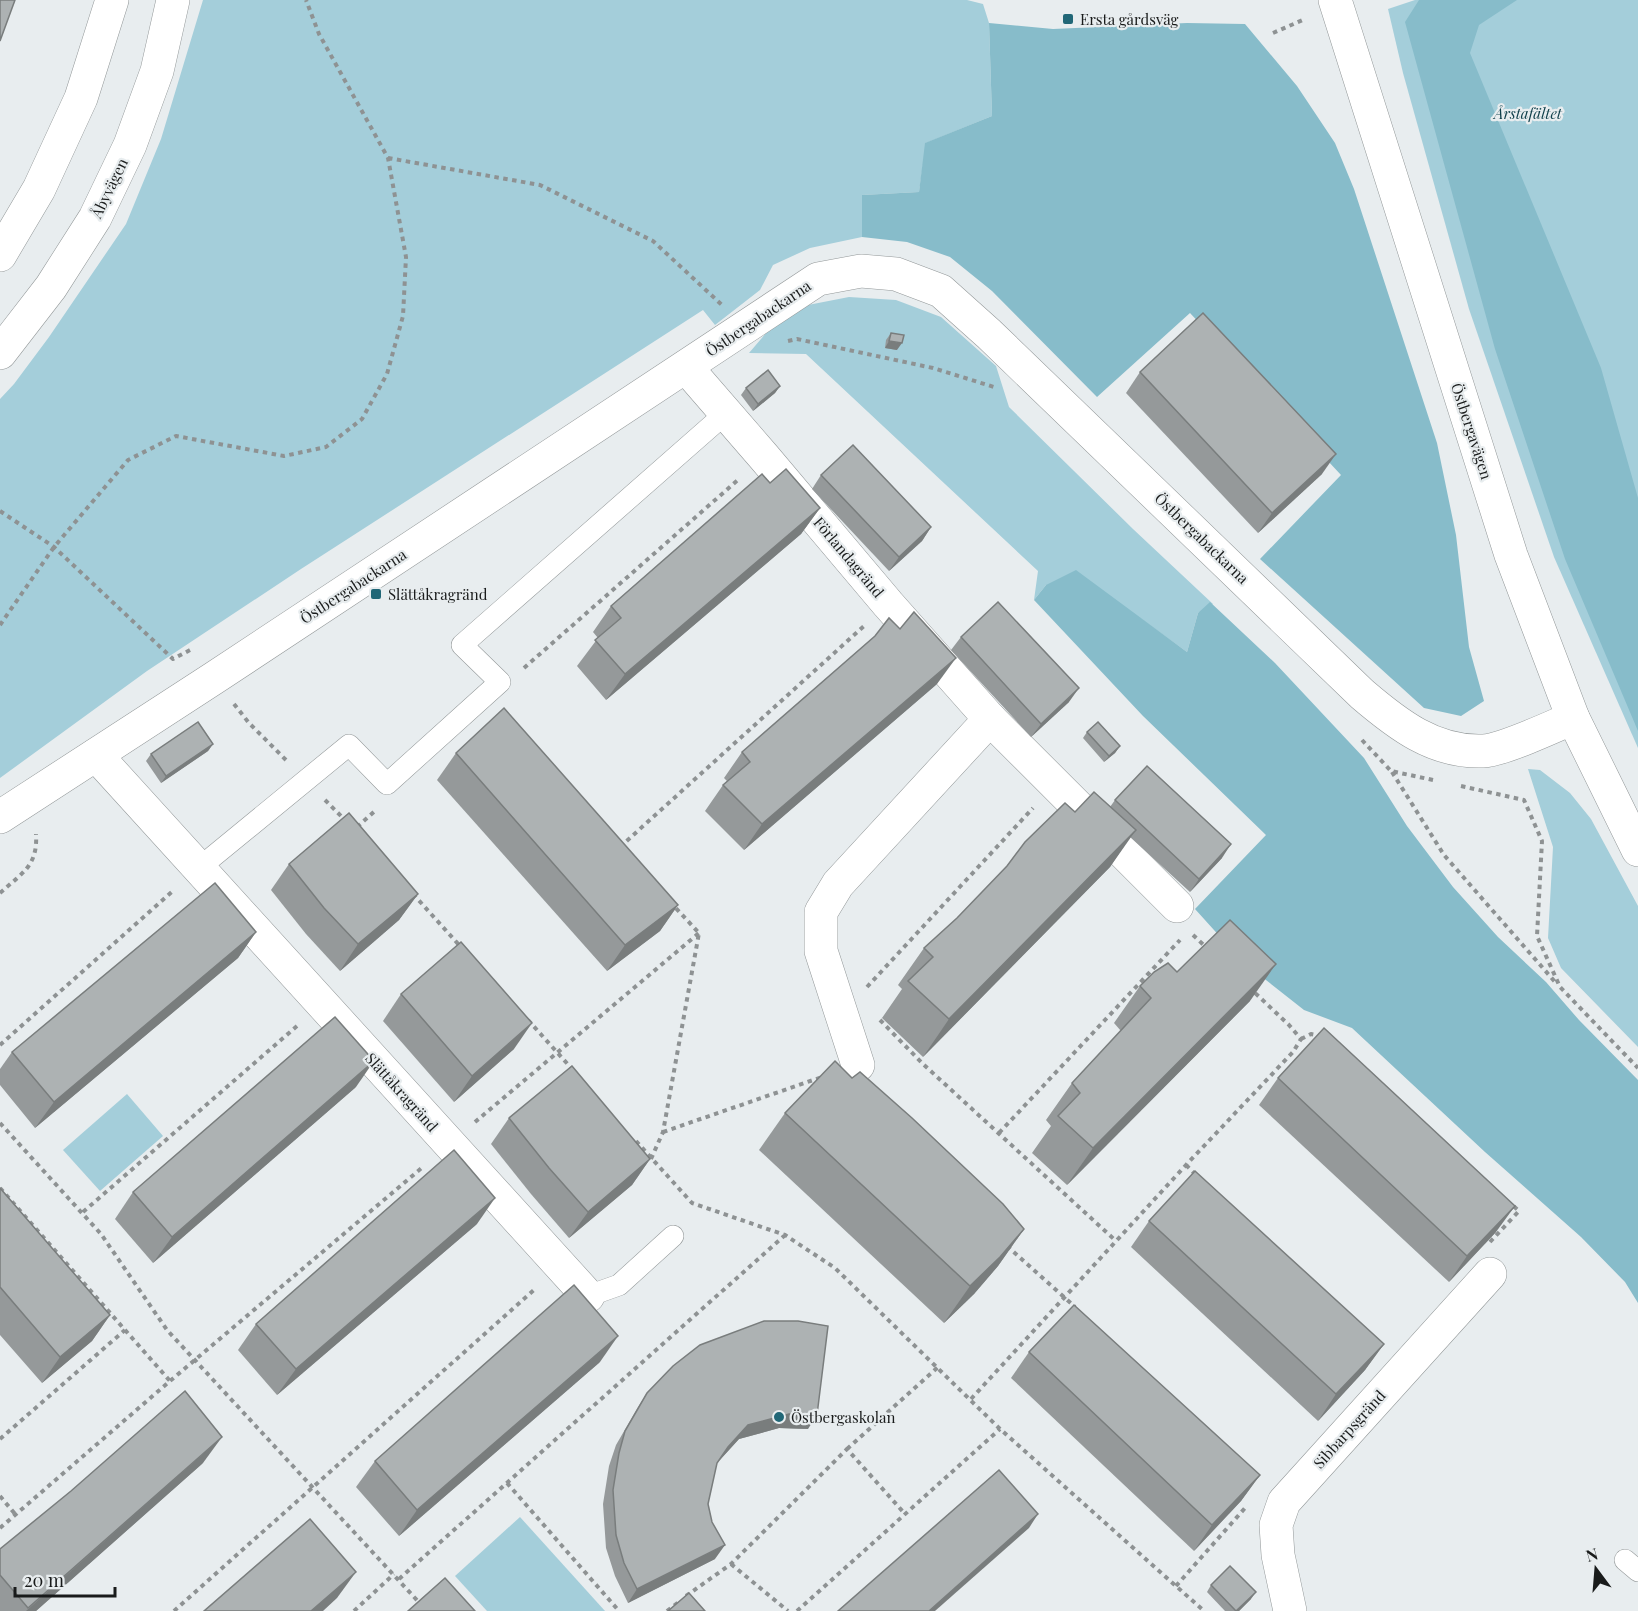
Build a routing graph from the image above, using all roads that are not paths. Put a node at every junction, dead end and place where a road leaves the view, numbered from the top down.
1 (111, 0) edge
2 (173, 0) edge
3 (1335, 0) edge
4 (0, 255) edge
5 (0, 353) edge
6 (686, 367) junction
7 (726, 413) junction
8 (1574, 718) junction
9 (990, 719) junction
10 (96, 755) junction
11 (0, 817) edge
12 (1638, 850) edge
13 (199, 868) junction
14 (1183, 919) road end
15 (858, 1065) dead end
16 (673, 1236) dead end
17 (1489, 1259) edge
18 (588, 1296) joint
19 (1290, 1611) edge

1 - 4 street
2 - 5 street, Åbyvägen
3 - 8 street, Östbergavägen
6 - 7 street, Förlandagränd
6 - 8 street, Östbergabackarna
6 - 10 street, Östbergabackarna
7 - 9 street, Förlandagränd
7 - 13 lane
8 - 12 street, Östbergavägen
9 - 14 street, Förlandagränd
9 - 15 street
10 - 11 street, Östbergabackarna
10 - 13 street, Slättåkragränd
13 - 18 street, Slättåkragränd
16 - 18 lane
17 - 19 street, Sibbarpsgränd

